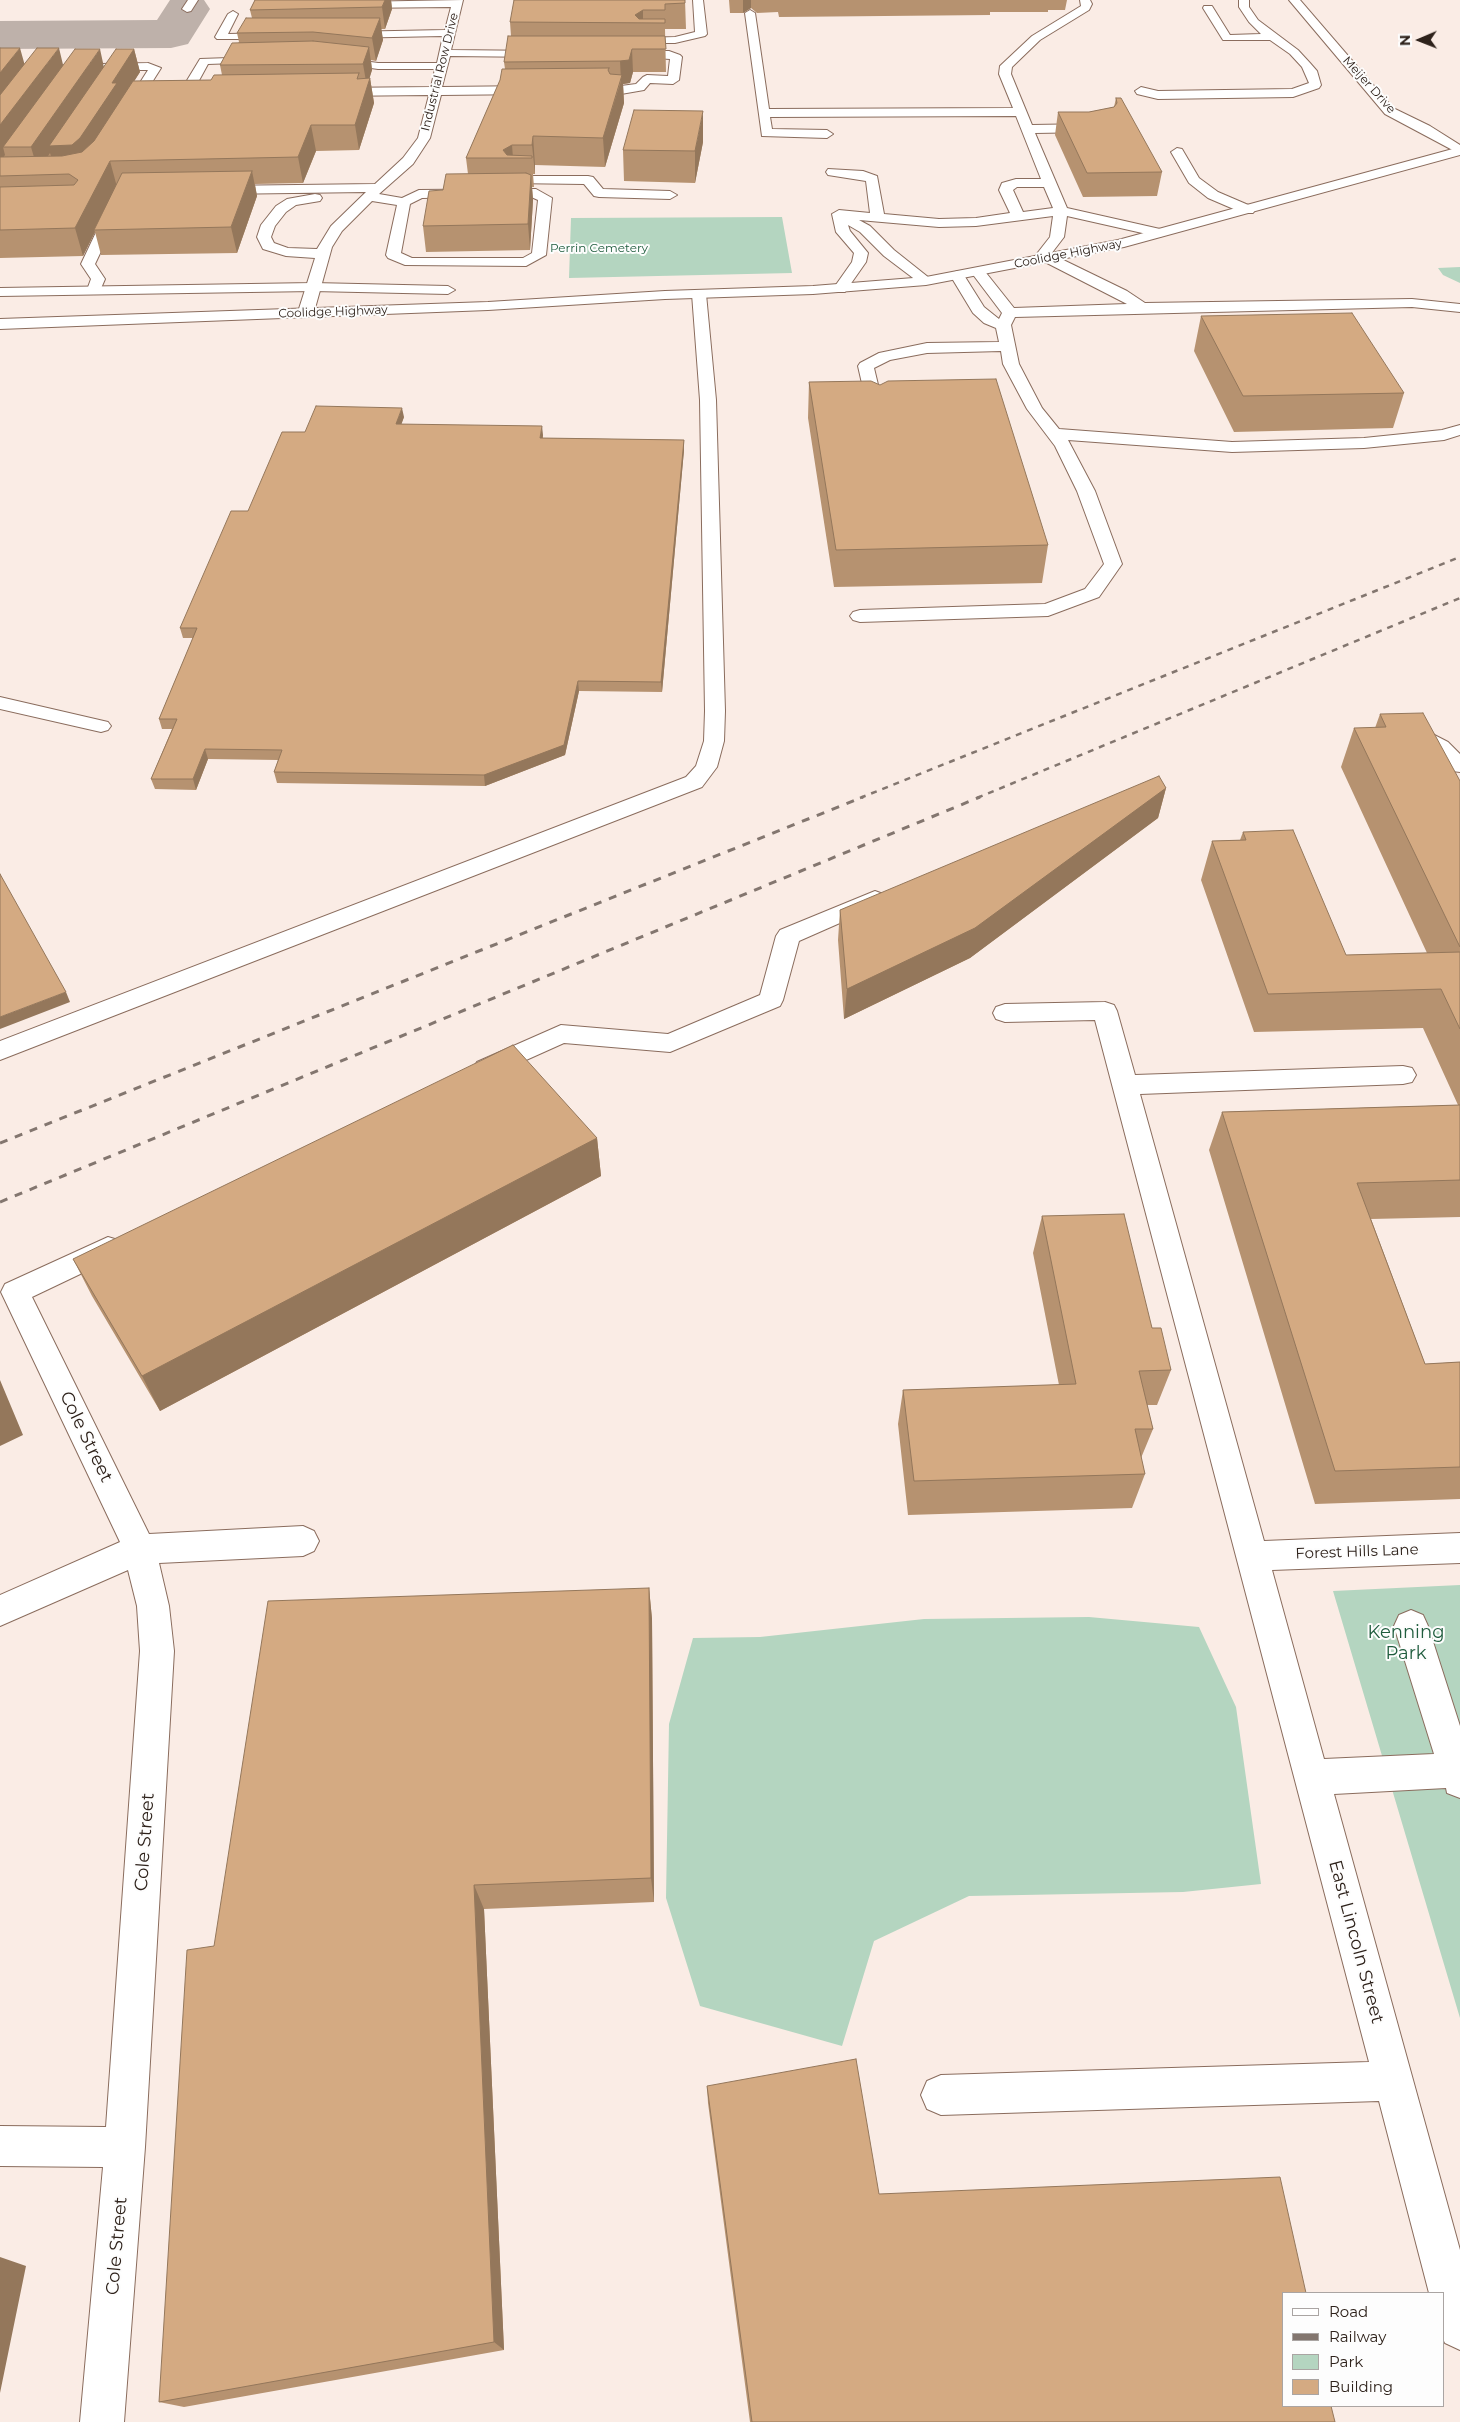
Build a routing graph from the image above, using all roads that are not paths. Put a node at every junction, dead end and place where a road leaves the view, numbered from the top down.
1 (698, 0) edge
2 (1085, 0) edge
3 (1294, 0) edge
4 (458, 2) edge
5 (341, 5) edge
6 (1241, 5) edge
7 (1217, 8) dead end
8 (750, 13) dead end
9 (233, 14) dead end
10 (1254, 22) junction
11 (1274, 22) dead end
12 (1293, 22) dead end
13 (1313, 22) junction
14 (332, 35) edge
15 (284, 36) edge
16 (221, 37) junction
17 (1272, 37) junction
18 (629, 41) edge
19 (516, 42) edge
20 (448, 43) junction
21 (552, 54) edge
22 (621, 54) edge
23 (272, 60) edge
24 (325, 60) edge
25 (204, 61) junction
26 (118, 66) junction
27 (443, 66) junction
28 (85, 67) edge
29 (107, 82) edge
30 (324, 92) edge
31 (229, 93) edge
32 (436, 94) junction
33 (542, 94) edge
34 (645, 98) dead end
35 (1148, 104) dead end
36 (1020, 112) junction
37 (763, 113) junction
38 (123, 120) edge
39 (1106, 125) edge
40 (1026, 129) junction
41 (827, 134) dead end
42 (1460, 150) edge
43 (1177, 152) dead end
44 (833, 172) dead end
45 (391, 176) junction
46 (410, 177) dead end
47 (474, 179) edge
48 (1051, 183) junction
49 (342, 188) junction
50 (202, 191) edge
51 (373, 192) junction
52 (670, 195) dead end
53 (118, 201) edge
54 (404, 202) junction
55 (1248, 210) junction
56 (1061, 211) junction
57 (839, 214) junction
58 (1018, 216) junction
59 (878, 218) junction
60 (1160, 233) junction
61 (322, 254) junction
62 (1044, 259) junction
63 (978, 272) junction
64 (956, 275) junction
65 (926, 281) junction
66 (313, 287) junction
67 (840, 289) junction
68 (94, 290) junction
69 (464, 291) dead end
70 (492, 291) dead end
71 (0, 292) edge
72 (699, 294) junction
73 (665, 295) junction
74 (1142, 308) junction
75 (1460, 308) edge
76 (306, 312) junction
77 (1006, 319) junction
78 (0, 324) edge
79 (1008, 346) junction
80 (876, 414) edge
81 (1460, 430) edge
82 (1055, 434) junction
83 (860, 616) dead end
84 (0, 702) edge
85 (101, 726) dead end
86 (1411, 729) edge
87 (1460, 766) edge
88 (898, 890) edge
89 (1005, 1013) dead end
90 (0, 1051) edge
91 (1403, 1075) dead end
92 (462, 1080) edge
93 (1125, 1085) junction
94 (131, 1237) edge
95 (303, 1541) dead end
96 (1460, 1548) edge
97 (140, 1549) junction
98 (1253, 1556) junction
99 (0, 1611) edge
100 (1411, 1626) dead end
101 (1459, 1773) edge
102 (1312, 1777) junction
103 (1394, 2081) junction
104 (941, 2095) dead end
105 (0, 2146) edge
106 (125, 2147) junction
107 (1460, 2328) edge
108 (102, 2422) edge

1 - 18 street
2 - 36 street
3 - 13 street, Meijer Drive
4 - 5 street
4 - 20 street, Industrial Row Drive
6 - 10 street
7 - 17 street
8 - 37 street
9 - 16 street
10 - 11 street
10 - 17 street
12 - 13 street
13 - 42 street, Meijer Drive
14 - 20 street
15 - 16 street
16 - 25 street
17 - 35 street
19 - 20 street
20 - 21 street
20 - 27 street, Industrial Row Drive
22 - 34 street
23 - 25 street
24 - 27 street
25 - 31 street
26 - 28 street
26 - 29 street
26 - 38 street
27 - 32 street, Industrial Row Drive
30 - 32 street
32 - 33 street
32 - 45 street, Industrial Row Drive
36 - 37 street
36 - 40 street
37 - 41 street
39 - 40 street
40 - 48 street
42 - 55 street, Coolidge Highway
43 - 55 street
44 - 59 street
45 - 46 street
45 - 51 street, Industrial Row Drive
47 - 52 street
48 - 56 street
48 - 58 street
49 - 50 street
49 - 51 street
49 - 61 street
51 - 54 street
51 - 61 street, Industrial Row Drive
53 - 68 street
54 - 54 street
55 - 60 street, Coolidge Highway
56 - 58 street
56 - 60 street
56 - 62 street
57 - 59 street
57 - 65 street
57 - 67 street
58 - 59 street
60 - 62 street, Coolidge Highway
61 - 66 street, Industrial Row Drive
62 - 63 street, Coolidge Highway
62 - 74 street
63 - 64 street, Coolidge Highway
63 - 77 street
64 - 65 street, Coolidge Highway
64 - 77 street
65 - 67 street, Coolidge Highway
66 - 68 street, Coolidge Highway
66 - 69 street, Coolidge Highway
66 - 76 street, Industrial Row Drive
67 - 72 street, Coolidge Highway
68 - 71 street, Coolidge Highway
70 - 73 street, Coolidge Highway
72 - 73 street, Coolidge Highway
72 - 90 street
73 - 76 street, Coolidge Highway
74 - 75 street
74 - 77 street
76 - 78 street, Coolidge Highway
77 - 79 street
79 - 80 street
79 - 82 street
81 - 82 street
82 - 83 street
84 - 85 street
86 - 87 street
88 - 92 street
89 - 93 street, East Lincoln Street
91 - 93 street
93 - 98 street, East Lincoln Street
94 - 97 street, Cole Street
95 - 97 street
96 - 98 street, Forest Hills Lane
97 - 99 street
97 - 106 street, Cole Street
98 - 102 street, East Lincoln Street
100 - 101 street
101 - 102 street
102 - 103 street, East Lincoln Street
103 - 104 street
103 - 107 street, East Lincoln Street
105 - 106 street
106 - 108 street, Cole Street

